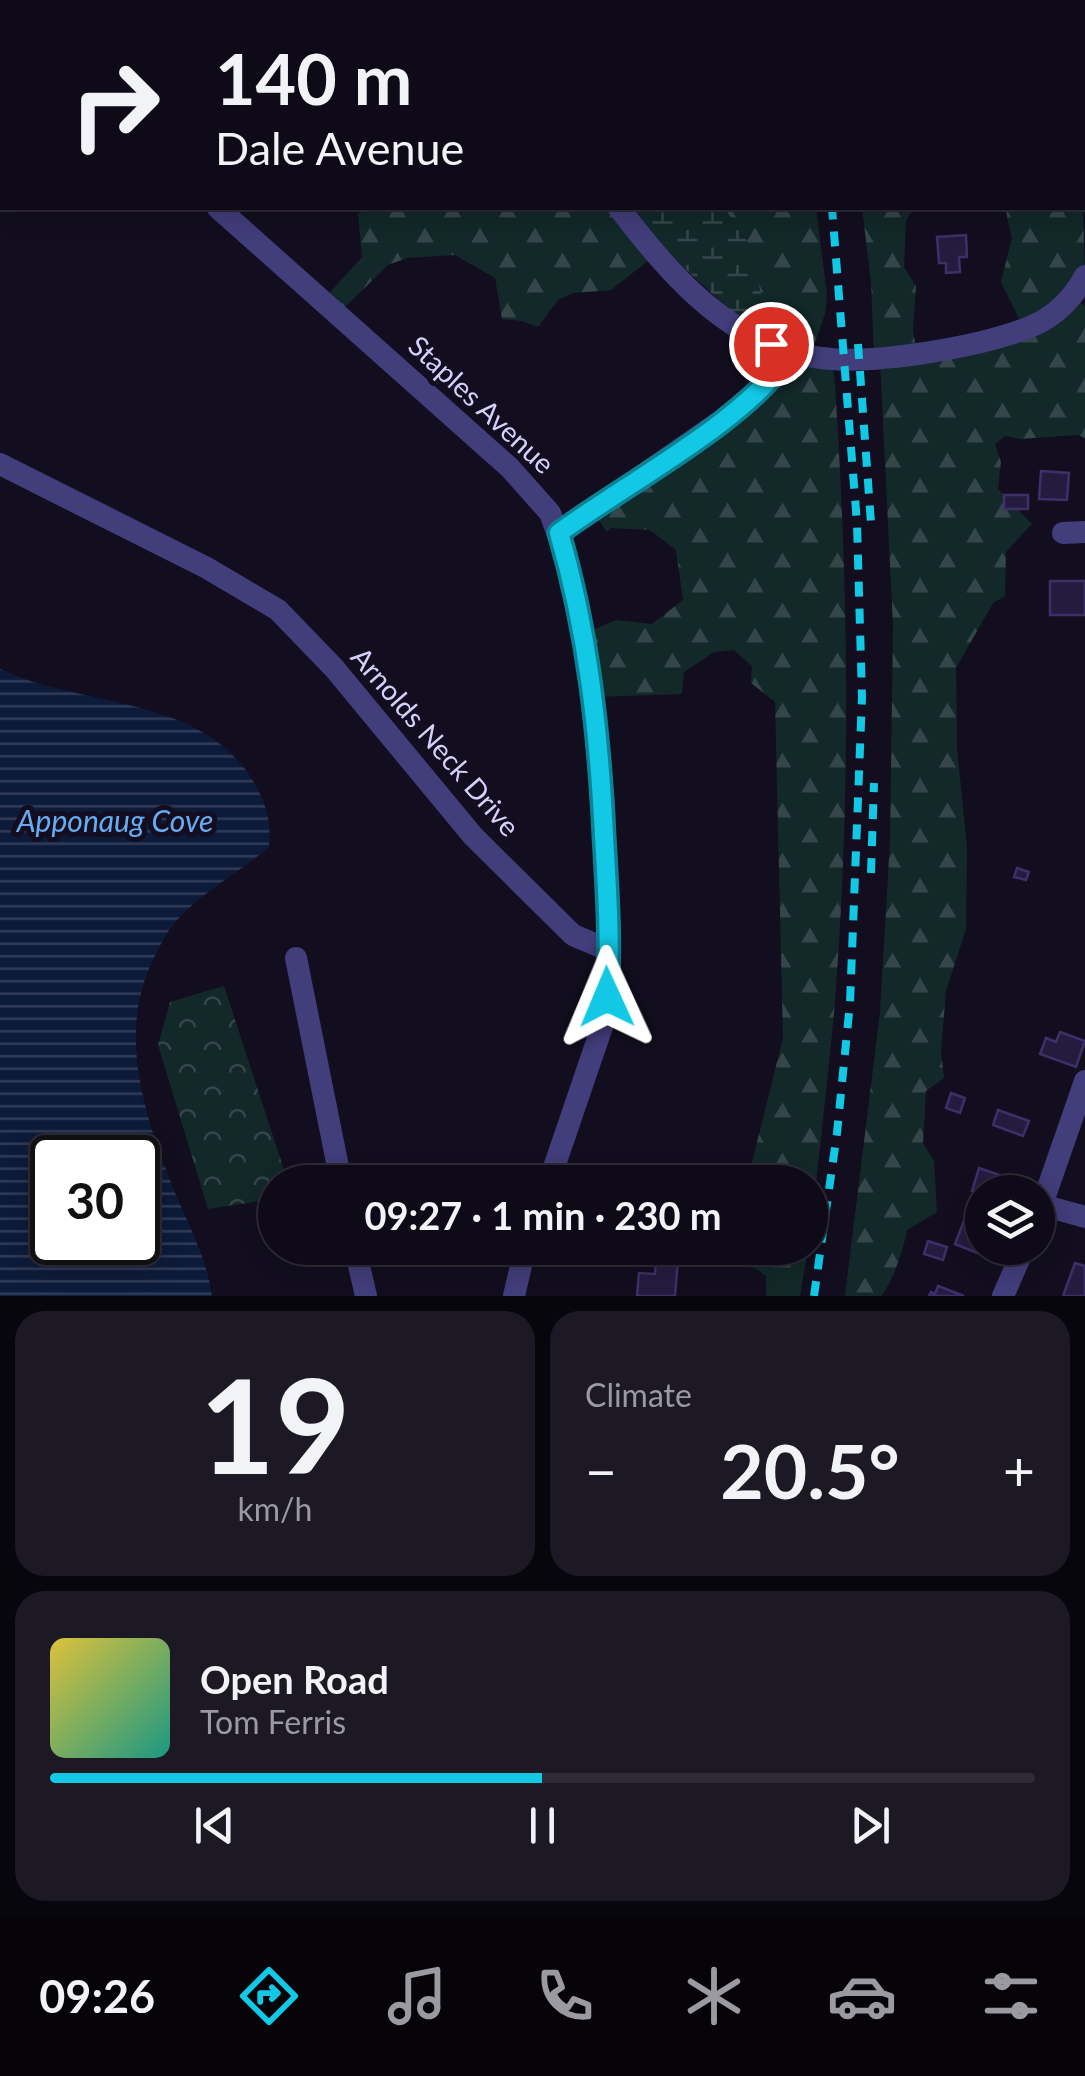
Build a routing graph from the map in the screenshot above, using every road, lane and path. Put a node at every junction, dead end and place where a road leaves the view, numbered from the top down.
1 (220, 210) edge
2 (621, 210) edge
3 (1082, 291) edge
4 (791, 352) junction
5 (0, 464) edge
6 (559, 533) junction
7 (606, 949) junction
8 (296, 958) dead end
9 (1085, 1081) edge
10 (339, 1165) edge
11 (555, 1165) edge
12 (1052, 1175) edge
13 (1055, 1212) edge
14 (1085, 1217) edge
15 (359, 1265) edge
16 (522, 1265) edge
17 (1017, 1265) edge
18 (366, 1296) edge
19 (514, 1296) edge
20 (1003, 1296) edge

1 - 6 street, Staples Avenue
2 - 4 street
3 - 4 street
4 - 6 street
5 - 7 street, Arnolds Neck Drive
6 - 7 street, Staples Avenue
7 - 11 street
8 - 10 street
9 - 12 street
13 - 14 street
15 - 18 street
16 - 19 street
17 - 20 street

